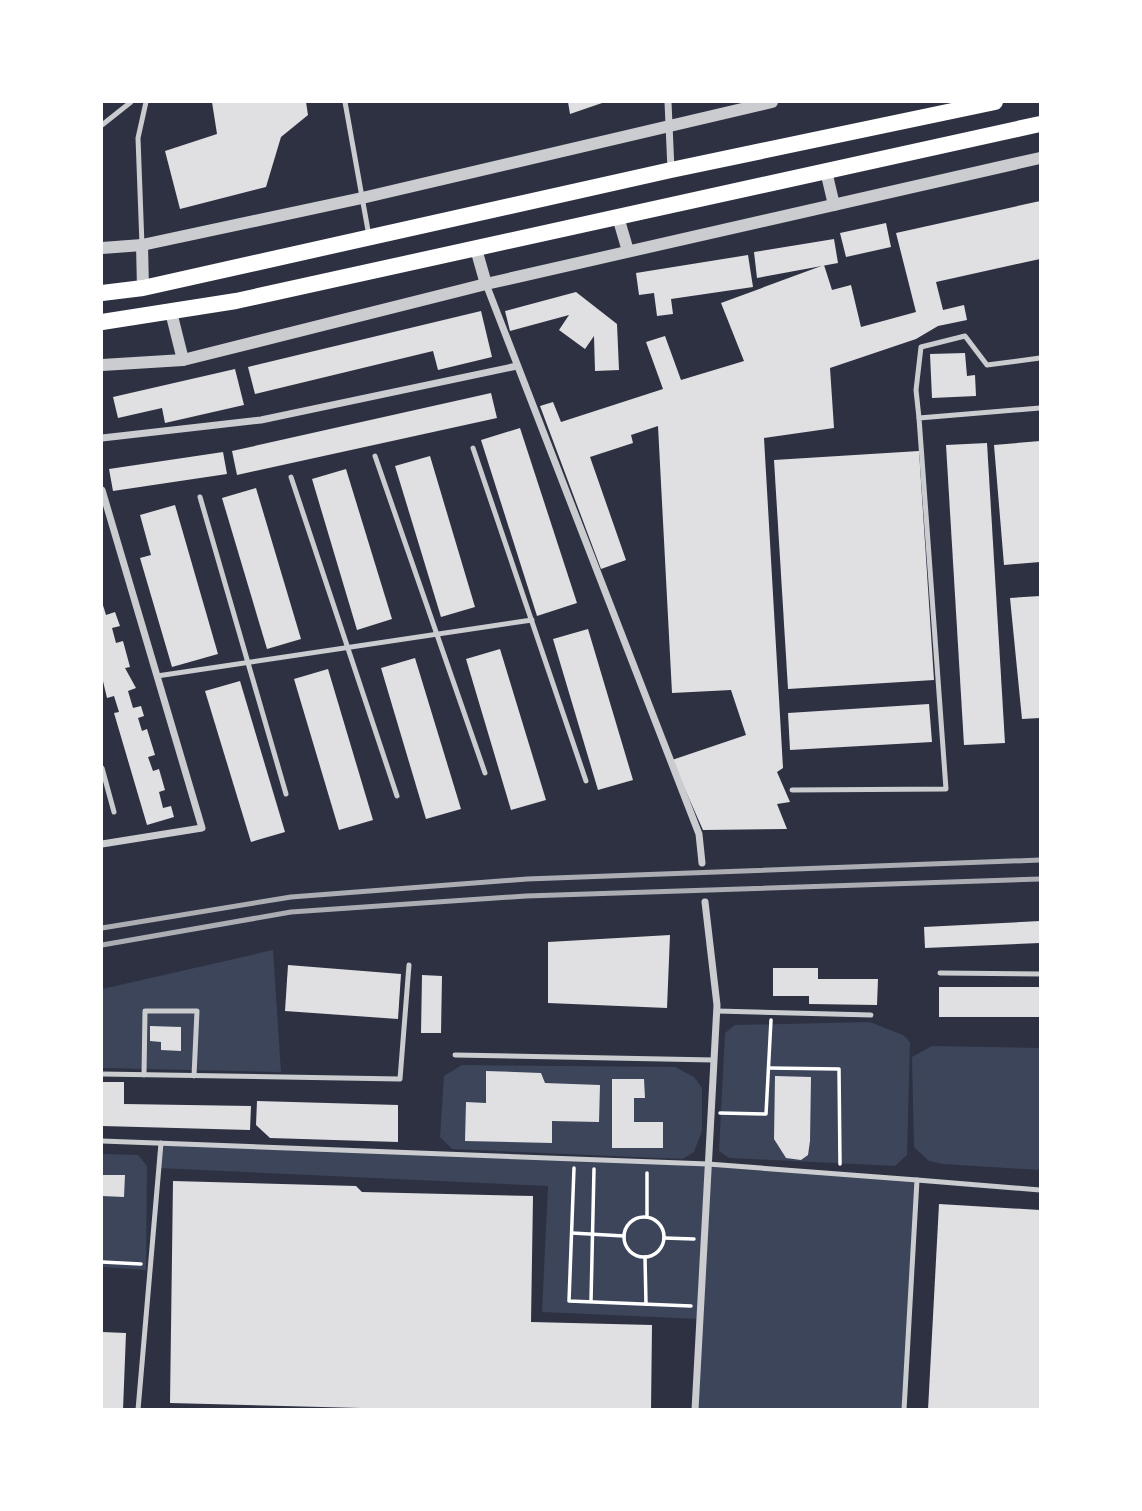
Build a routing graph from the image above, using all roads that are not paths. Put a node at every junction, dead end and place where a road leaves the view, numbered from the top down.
1 (131, 102) edge
2 (146, 102) edge
3 (345, 102) edge
4 (668, 102) edge
5 (772, 102) edge
6 (995, 102) edge
7 (942, 107) edge
8 (669, 124) junction
9 (1041, 124) edge
10 (102, 125) edge
11 (1041, 158) edge
12 (671, 170) junction
13 (825, 171) junction
14 (362, 198) junction
15 (834, 205) junction
16 (618, 217) junction
17 (369, 236) junction
18 (142, 245) junction
19 (102, 248) edge
20 (475, 249) junction
21 (628, 251) junction
22 (486, 284) junction
23 (143, 288) junction
24 (102, 293) edge
25 (171, 312) junction
26 (102, 323) edge
27 (1041, 358) edge
28 (183, 360) junction
29 (102, 365) edge
30 (517, 366) junction
31 (1041, 408) edge
32 (919, 418) junction
33 (102, 438) edge
34 (473, 448) dead end
35 (375, 456) dead end
36 (291, 477) dead end
37 (102, 490) edge
38 (200, 497) dead end
39 (532, 621) junction
40 (437, 635) junction
41 (347, 648) junction
42 (248, 662) junction
43 (157, 676) junction
44 (102, 768) edge
45 (485, 773) dead end
46 (586, 781) dead end
47 (792, 790) dead end
48 (286, 794) dead end
49 (397, 796) dead end
50 (114, 812) dead end
51 (102, 844) edge
52 (702, 863) dead end
53 (705, 902) dead end
54 (408, 965) dead end
55 (940, 973) dead end
56 (1041, 974) edge
57 (717, 1011) junction
58 (871, 1015) dead end
59 (455, 1055) dead end
60 (714, 1060) junction
61 (102, 1074) edge
62 (144, 1075) junction
63 (194, 1076) junction
64 (102, 1141) edge
65 (160, 1143) junction
66 (708, 1164) junction
67 (916, 1180) junction
68 (1041, 1190) edge
69 (138, 1409) edge
70 (695, 1409) edge
71 (904, 1409) edge

1 - 10 lane
2 - 18 lane
3 - 14 lane
4 - 8 street
5 - 8 street
6 - 7 main road
7 - 12 main road
8 - 12 street
8 - 14 street
9 - 13 main road
11 - 15 street
12 - 17 main road
13 - 15 street
13 - 16 main road
14 - 17 lane
14 - 18 street
15 - 21 street
16 - 20 main road
16 - 21 street
17 - 23 main road
18 - 19 street
18 - 23 street
20 - 22 street
20 - 25 main road
21 - 22 street
22 - 28 street
22 - 30 street
23 - 24 main road
25 - 26 main road
25 - 28 street
27 - 32 lane
28 - 29 street
30 - 33 street
30 - 52 street
31 - 32 lane
32 - 47 lane
34 - 39 lane
35 - 40 lane
36 - 41 lane
37 - 43 street
38 - 42 lane
39 - 40 lane
39 - 46 lane
40 - 41 lane
40 - 45 lane
41 - 42 lane
41 - 49 lane
42 - 43 lane
42 - 48 lane
43 - 51 street
44 - 50 lane
53 - 57 street
54 - 63 lane
55 - 56 lane
57 - 58 lane
57 - 60 street
59 - 60 lane
60 - 66 street
61 - 62 lane
62 - 63 lane
62 - 63 lane
64 - 65 lane
65 - 66 lane
65 - 69 lane
66 - 67 lane
66 - 70 street
67 - 68 lane
67 - 71 lane

